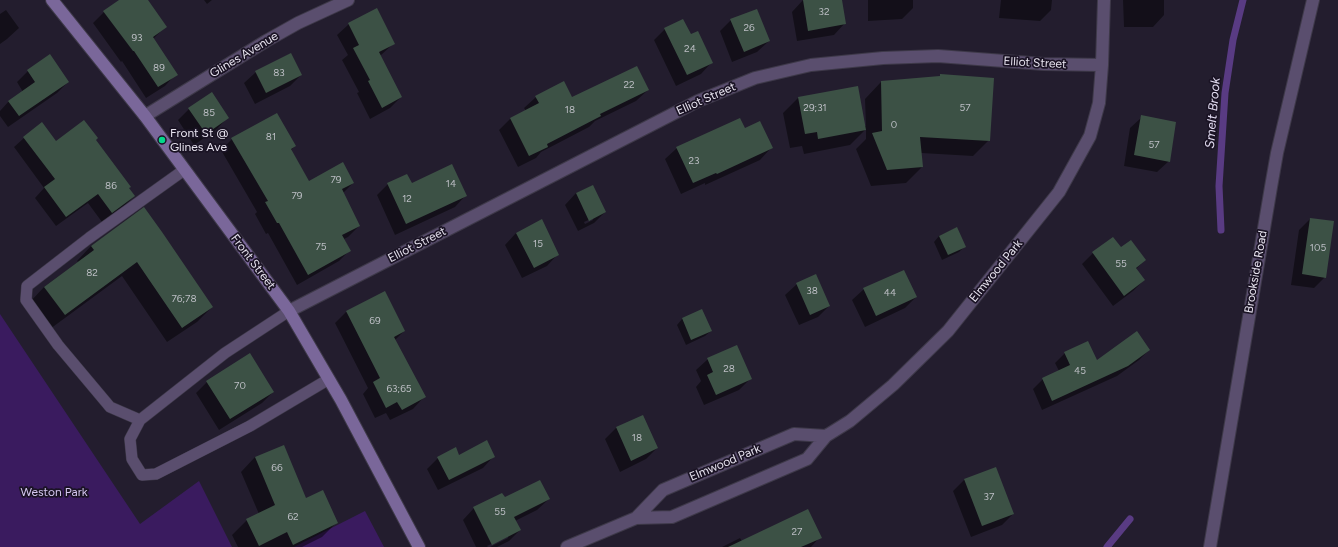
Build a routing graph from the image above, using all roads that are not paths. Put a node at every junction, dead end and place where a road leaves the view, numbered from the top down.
1 (52, 0) edge
2 (348, 0) edge
3 (1104, 0) edge
4 (1313, 0) edge
5 (1102, 65) junction
6 (144, 116) junction
7 (184, 170) junction
8 (289, 311) junction
9 (329, 379) junction
10 (140, 420) junction
11 (826, 436) junction
12 (636, 518) junction
13 (419, 547) edge
14 (567, 547) edge
15 (1210, 547) edge

1 - 6 street, Front Street
2 - 6 street, Glines Avenue
3 - 5 street
4 - 15 street, Brookside Road
5 - 8 street, Elliot Street
5 - 11 street, Elmwood Park
6 - 7 street, Front Street
7 - 8 street, Front Street
7 - 10 lane
8 - 9 street, Front Street
8 - 10 lane
9 - 10 lane
9 - 13 street, Front Street
11 - 12 street, Elmwood Park
11 - 12 street, Elmwood Park
12 - 14 street, Elmwood Park

